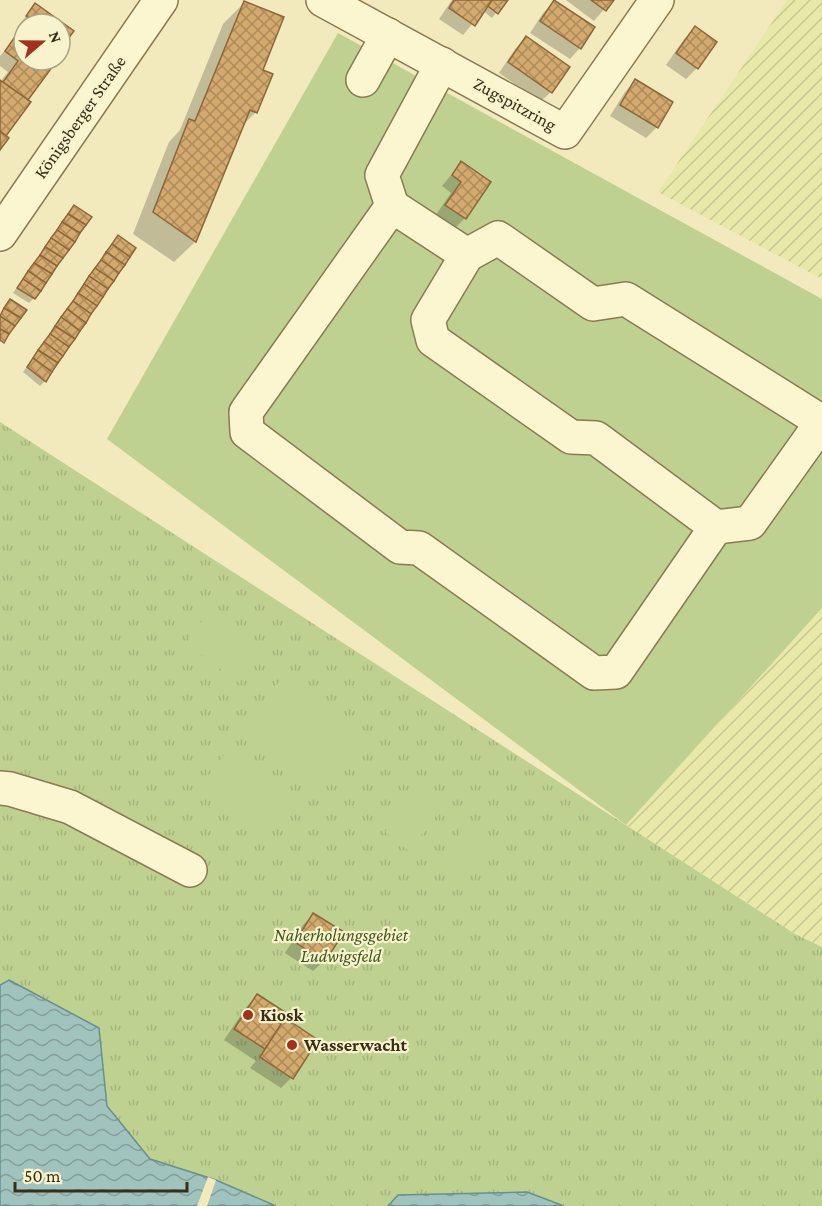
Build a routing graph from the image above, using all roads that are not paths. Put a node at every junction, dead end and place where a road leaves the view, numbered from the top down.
1 (161, 0) edge
2 (657, 0) edge
3 (344, 5) edge
4 (388, 35) junction
5 (442, 64) junction
6 (363, 80) dead end
7 (392, 206) junction
8 (0, 234) edge
9 (467, 255) junction
10 (822, 422) edge
11 (716, 527) junction
12 (0, 788) edge
13 (190, 870) dead end

1 - 8 street, Königsberger Straße
2 - 5 street, Zugspitzring
3 - 4 street, Zugspitzring
4 - 5 street, Zugspitzring
4 - 6 street
5 - 7 street
7 - 9 street
7 - 11 street
9 - 10 street
9 - 11 street
10 - 11 street
12 - 13 street

